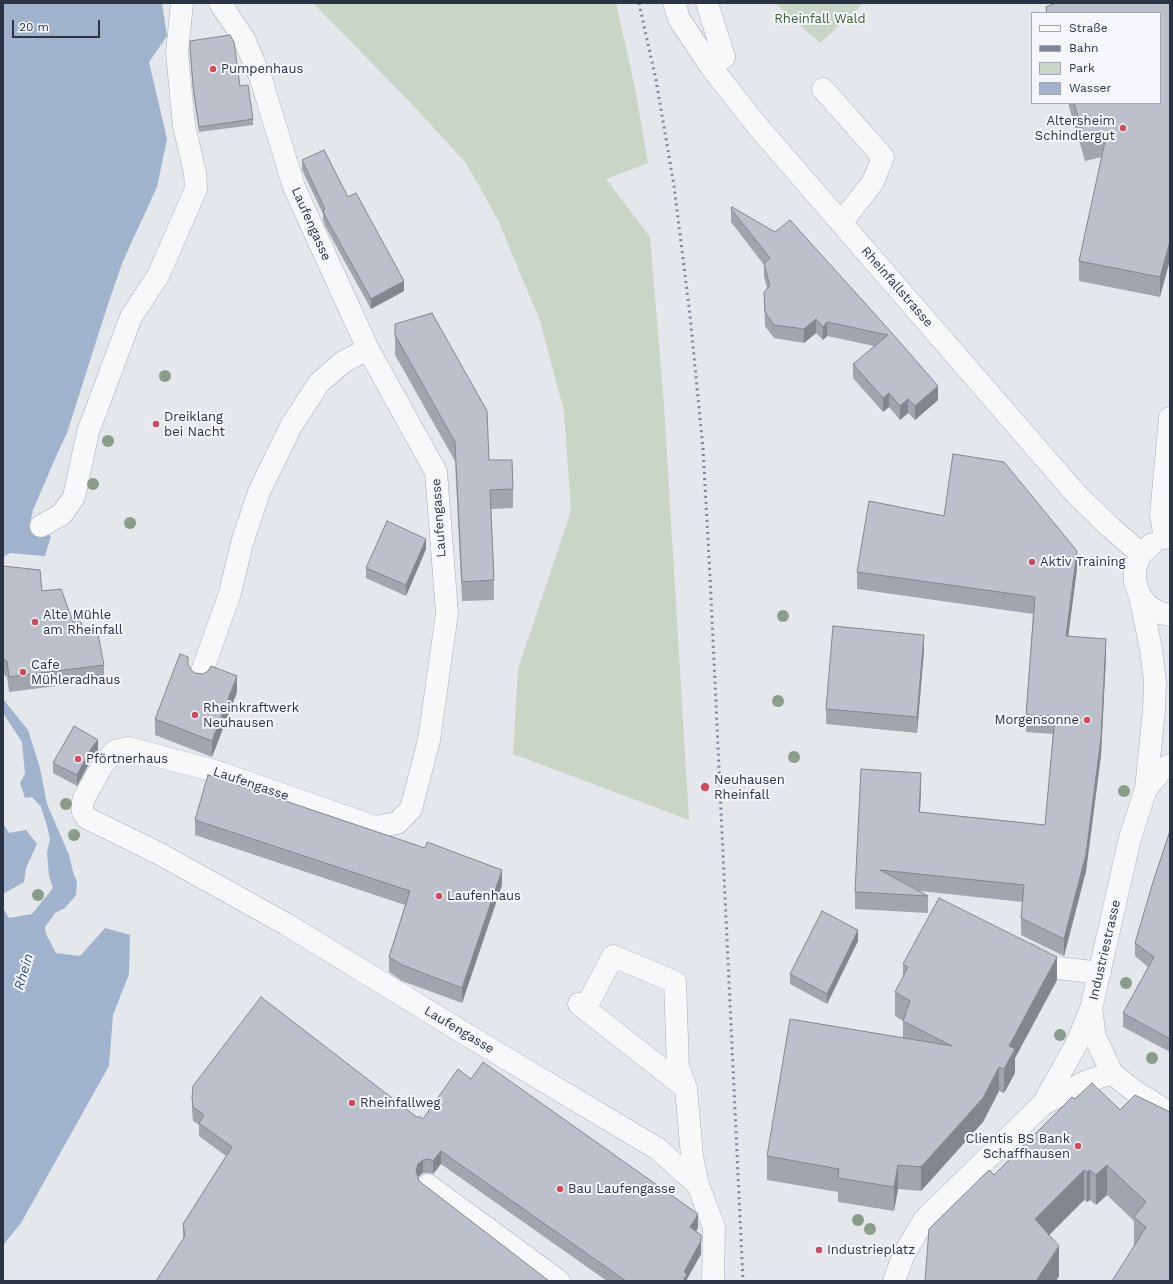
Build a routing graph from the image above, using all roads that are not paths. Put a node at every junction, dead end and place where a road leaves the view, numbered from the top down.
1 (182, 3) edge
2 (220, 3) edge
3 (674, 3) edge
4 (707, 3) edge
5 (711, 67) junction
6 (823, 89) dead end
7 (841, 223) junction
8 (368, 349) junction
9 (1170, 418) edge
10 (41, 526) dead end
11 (1167, 538) edge
12 (1141, 554) junction
13 (1140, 596) junction
14 (1170, 615) edge
15 (200, 677) edge
16 (1170, 765) edge
17 (1146, 789) junction
18 (1016, 947) edge
19 (1100, 973) junction
20 (1091, 1009) junction
21 (1112, 1073) junction
22 (686, 1088) junction
23 (1043, 1104) junction
24 (1170, 1113) edge
25 (428, 1185) dead end
26 (698, 1185) junction
27 (559, 1281) edge
28 (713, 1281) edge
29 (894, 1281) edge

1 - 10 street
2 - 8 street, Laufengasse
3 - 5 street, Rheinfallstrasse
4 - 5 street
5 - 7 street, Rheinfallstrasse
6 - 7 street
7 - 12 street, Rheinfallstrasse
8 - 15 street
8 - 26 street, Laufengasse
9 - 11 street
11 - 12 street
12 - 13 street
13 - 14 street
13 - 17 street, Industriestrasse
16 - 17 street, Industriestrasse
17 - 19 street, Industriestrasse
18 - 19 street
19 - 20 street, Industriestrasse
20 - 21 street
20 - 23 street, Industriestrasse
21 - 23 street, Industriestrasse
21 - 24 street
22 - 22 street
22 - 26 street
23 - 29 street, Industriestrasse
25 - 27 street
26 - 28 street, Laufengasse

